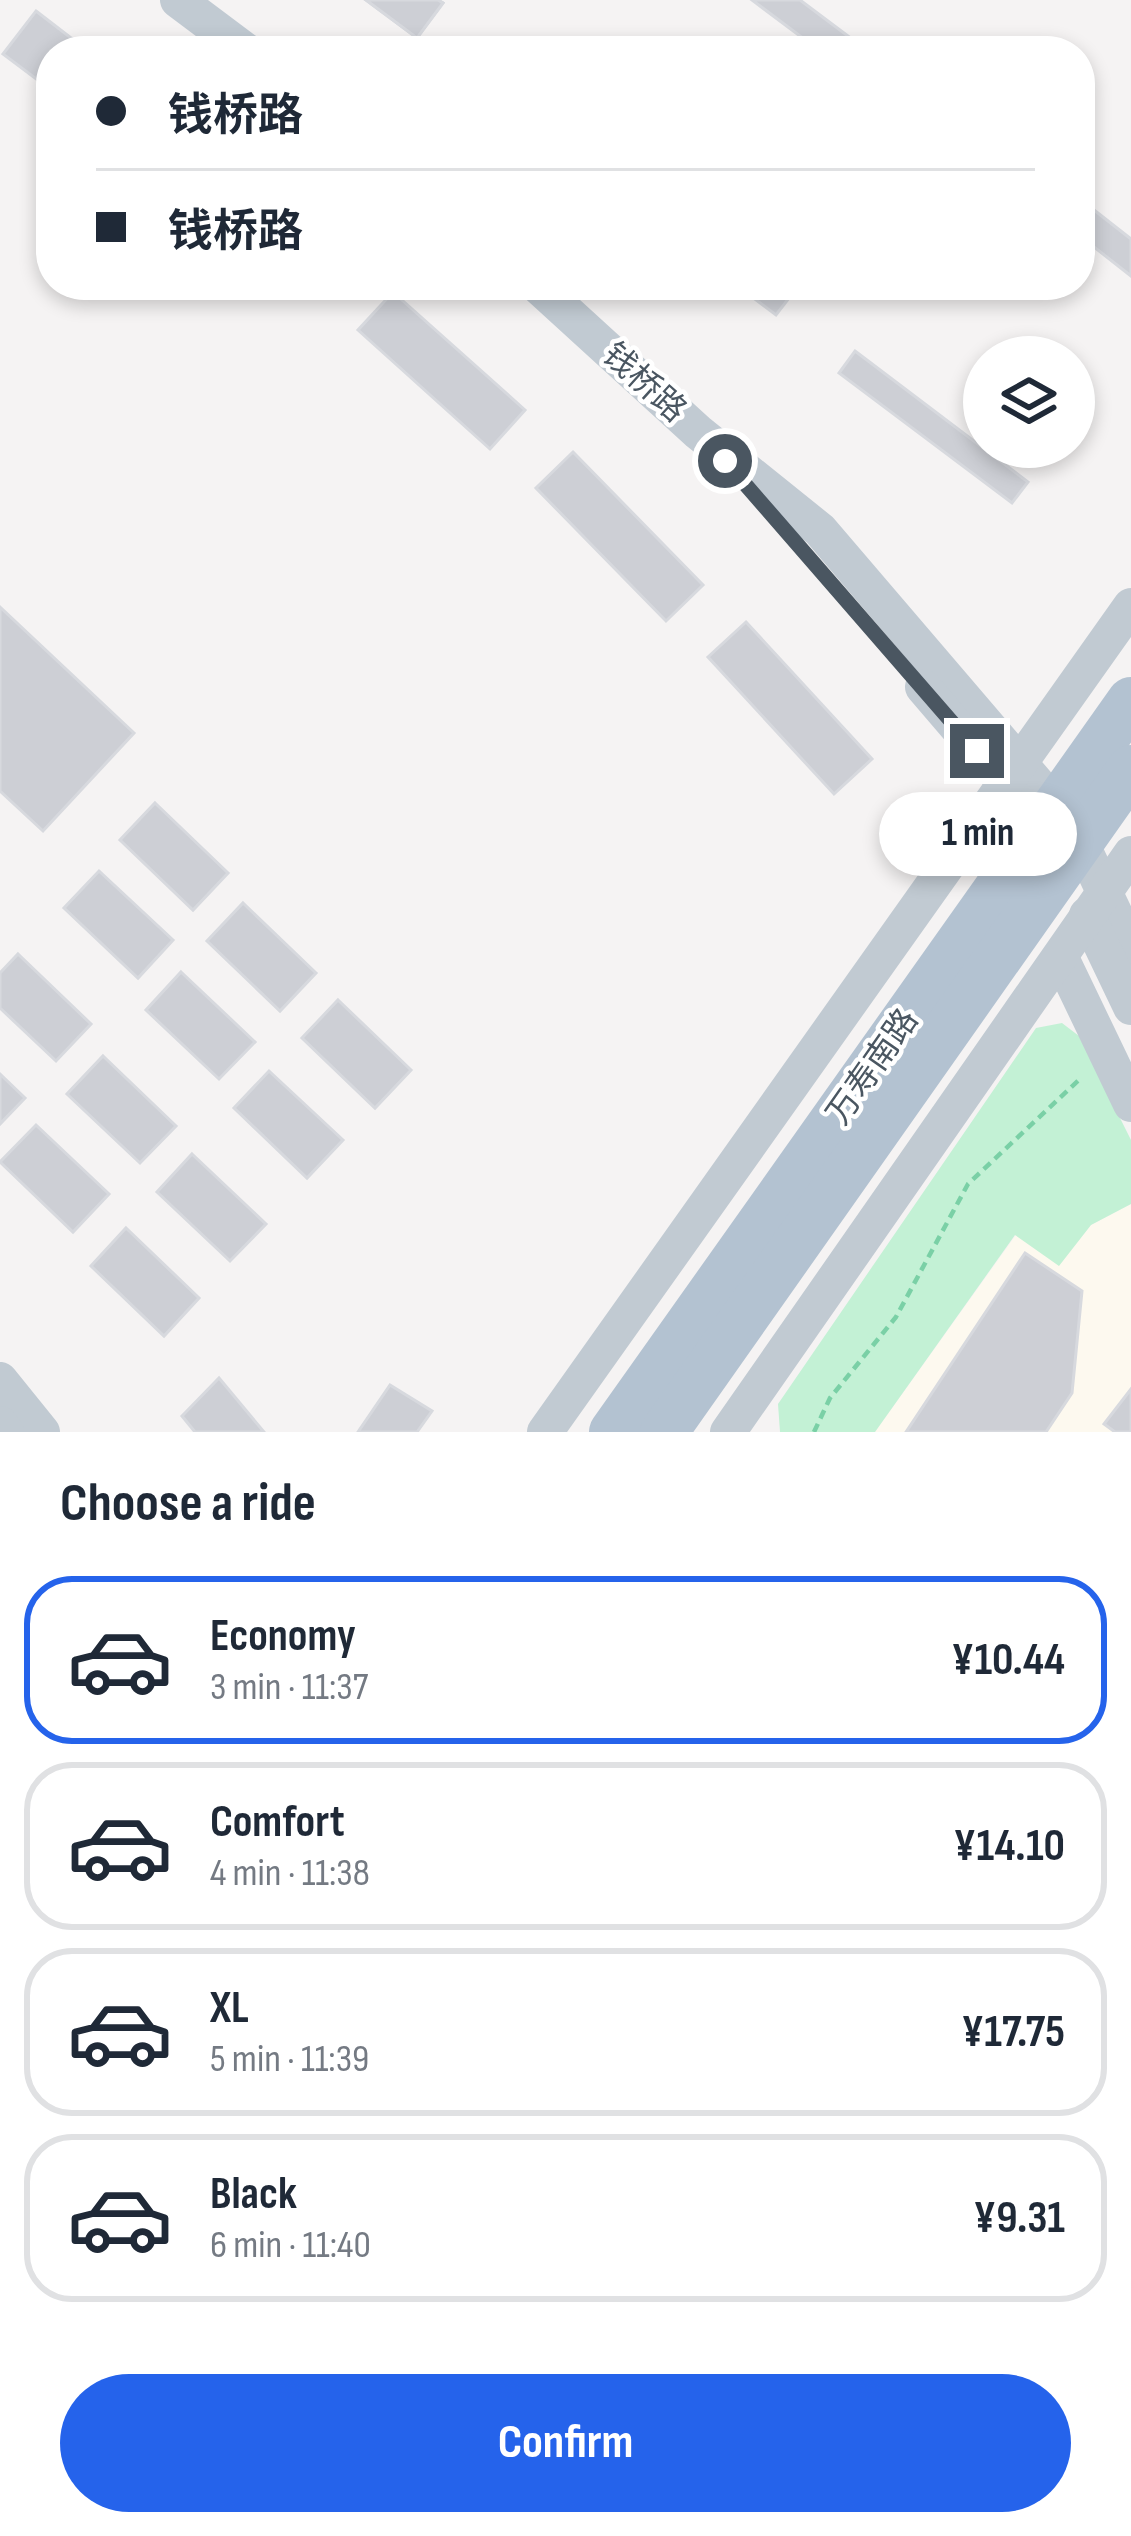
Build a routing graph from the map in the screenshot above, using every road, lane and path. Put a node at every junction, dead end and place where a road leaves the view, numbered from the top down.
1 (178, 0) edge
2 (226, 36) edge
3 (553, 300) edge
4 (1131, 606) edge
5 (1131, 701) edge
6 (1131, 769) edge
7 (1014, 774) junction
8 (1060, 836) junction
9 (1131, 854) edge
10 (1096, 905) junction
11 (1131, 948) edge
12 (1061, 958) junction
13 (1131, 1007) edge
14 (1104, 1048) junction
15 (1131, 1105) edge
16 (0, 1380) edge
17 (0, 1424) edge
18 (6, 1432) edge
19 (42, 1432) edge
20 (545, 1432) edge
21 (614, 1432) edge
22 (664, 1432) edge
23 (729, 1432) edge
24 (814, 1432) edge

1 - 2 street
3 - 7 street, 钱桥路
4 - 7 street
5 - 8 main road, 万寿南路
6 - 8 main road, 万寿南路
7 - 8 street, 钱桥路
7 - 20 street
8 - 10 street, 钱桥路
8 - 21 main road, 万寿南路
8 - 22 main road, 万寿南路
9 - 10 street
10 - 11 street, 钱桥路
10 - 12 street
10 - 13 street, 钱桥路
12 - 14 street
12 - 23 street
14 - 15 street
14 - 24 path
16 - 19 street
17 - 18 street

